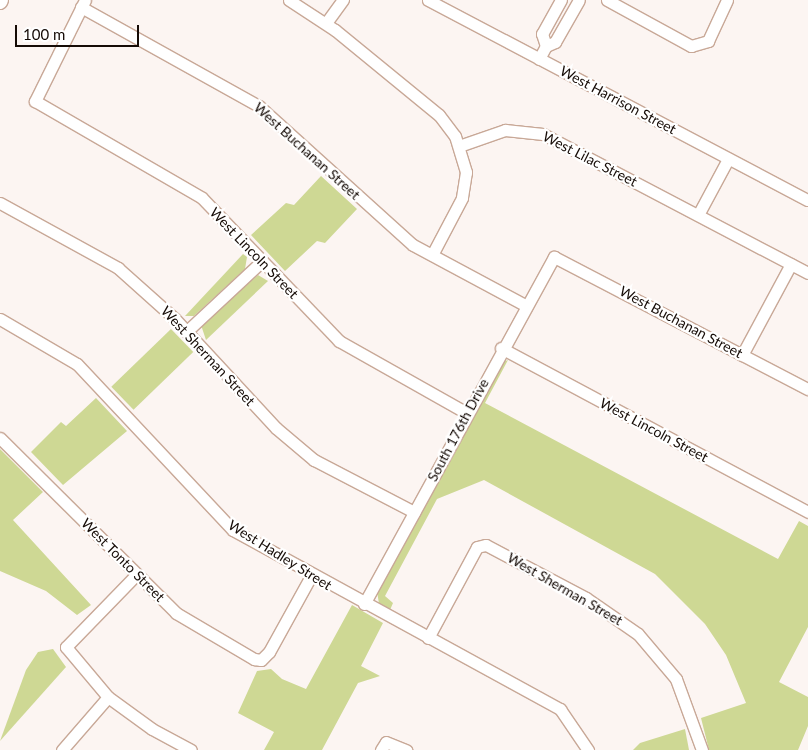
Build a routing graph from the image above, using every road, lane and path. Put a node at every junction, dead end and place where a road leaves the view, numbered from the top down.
1 (289, 0) edge
2 (343, 0) edge
3 (428, 0) edge
4 (561, 0) edge
5 (579, 0) edge
6 (608, 0) edge
7 (727, 0) edge
8 (83, 4) edge
9 (326, 23) junction
10 (546, 46) junction
11 (539, 59) junction
12 (459, 146) junction
13 (728, 159) junction
14 (808, 200) edge
15 (0, 203) edge
16 (698, 215) junction
17 (432, 255) junction
18 (554, 257) joint
19 (262, 261) junction
20 (791, 264) junction
21 (808, 273) edge
22 (525, 306) junction
23 (0, 319) edge
24 (187, 331) junction
25 (501, 348) junction
26 (742, 355) junction
27 (808, 389) edge
28 (467, 413) junction
29 (0, 438) edge
30 (414, 512) junction
31 (808, 512) edge
32 (135, 576) junction
33 (311, 576) junction
34 (364, 604) junction
35 (428, 638) junction
36 (108, 697) junction
37 (383, 746) edge
38 (62, 750) edge
39 (191, 750) edge
40 (406, 750) edge
41 (588, 750) edge
42 (702, 750) edge

1 - 9 street
2 - 9 street
3 - 11 street, West Harrison Street
4 - 10 street
5 - 10 street
6 - 7 street
8 - 17 street, West Buchanan Street
8 - 19 street, West Lincoln Street
9 - 12 street
10 - 11 street
11 - 13 street, West Harrison Street
12 - 16 street, West Lilac Street
12 - 17 street
13 - 14 street, West Harrison Street
13 - 16 street
15 - 24 street, West Sherman Street
16 - 20 street, West Lilac Street
17 - 22 street, West Buchanan Street
18 - 22 street, South 176th Drive
18 - 26 street, West Buchanan Street
19 - 24 street
19 - 28 street, West Lincoln Street
20 - 21 street, West Lilac Street
20 - 26 street
22 - 25 street, South 176th Drive
23 - 33 street, West Hadley Street
24 - 30 street, West Sherman Street
25 - 28 street, South 176th Drive
25 - 31 street, West Lincoln Street
26 - 27 street, West Buchanan Street
28 - 30 street, South 176th Drive
29 - 32 street, West Tonto Street
30 - 34 street, South 176th Drive
32 - 33 street, West Tonto Street
32 - 36 street
33 - 34 street, West Hadley Street
34 - 35 street, West Hadley Street
35 - 41 street, West Hadley Street
35 - 42 street, West Sherman Street
36 - 38 street
36 - 39 street
37 - 40 street

